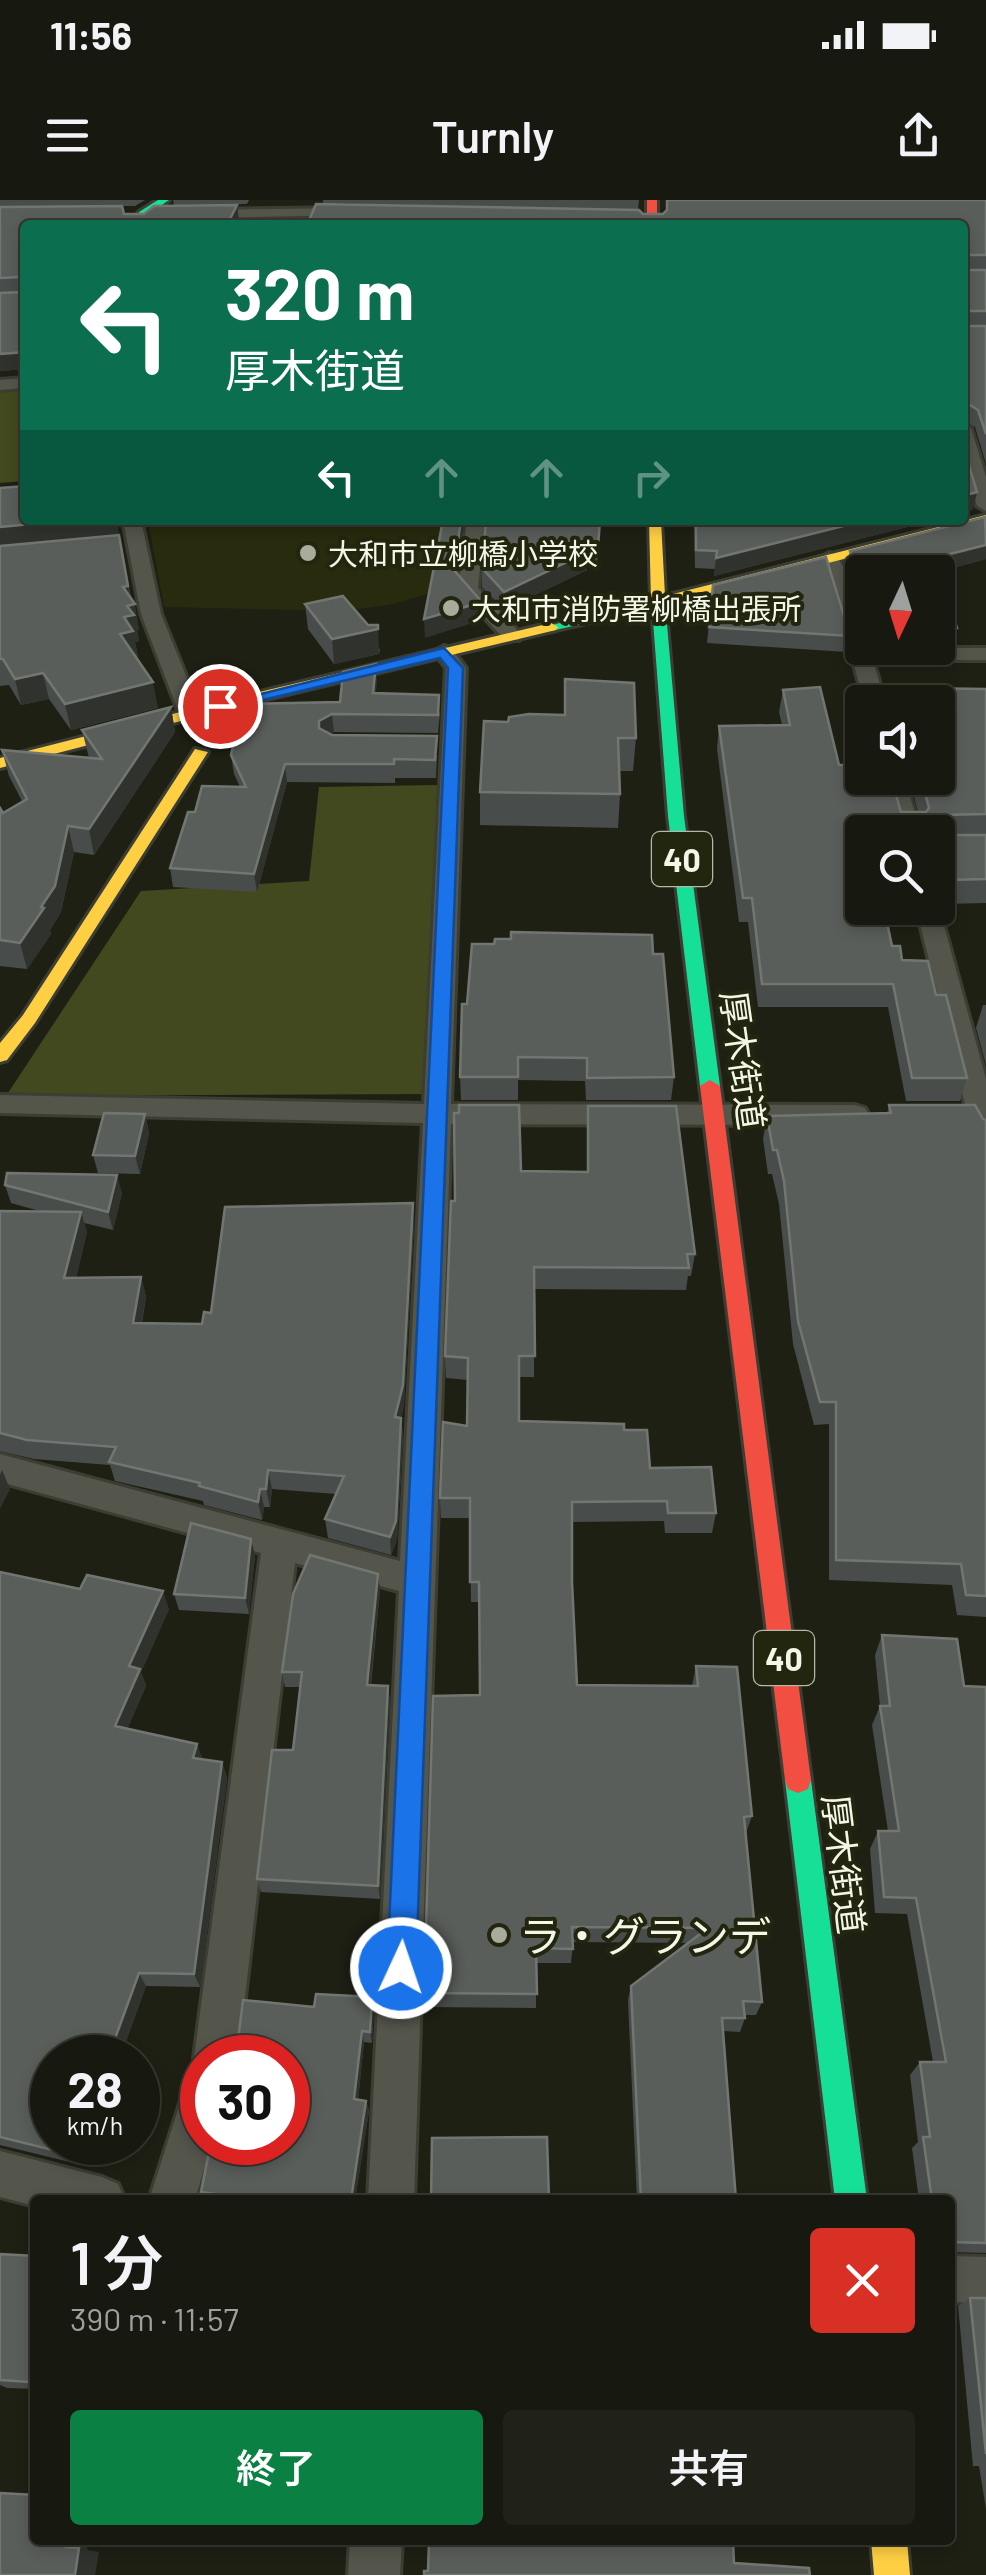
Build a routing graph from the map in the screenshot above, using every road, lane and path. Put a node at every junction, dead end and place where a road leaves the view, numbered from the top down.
1 (166, 207) edge
2 (370, 212) edge
3 (185, 214) edge
4 (133, 218) edge
5 (248, 219) edge
6 (968, 448) edge
7 (986, 506) edge
8 (132, 525) edge
9 (475, 525) edge
10 (655, 525) edge
11 (963, 525) edge
12 (829, 560) junction
13 (845, 594) edge
14 (658, 602) junction
15 (512, 636) junction
16 (444, 652) junction
17 (955, 654) edge
18 (986, 654) edge
19 (190, 713) junction
20 (200, 752) dead end
21 (2, 759) edge
22 (932, 925) edge
23 (0, 1056) edge
24 (0, 1104) edge
25 (438, 1114) junction
26 (717, 1115) junction
27 (876, 1115) edge
28 (977, 1119) edge
29 (0, 1468) edge
30 (280, 1544) junction
31 (418, 1581) junction
32 (219, 2035) edge
33 (183, 2165) edge
34 (0, 2174) edge
35 (82, 2195) edge
36 (174, 2195) edge
37 (391, 2195) edge
38 (850, 2195) edge
39 (955, 2279) edge
40 (986, 2280) edge
41 (376, 2545) edge
42 (889, 2545) edge
43 (374, 2575) edge
44 (892, 2575) edge

1 - 4 main road
2 - 5 street
3 - 5 street
6 - 7 street
8 - 19 street
9 - 15 street
10 - 14 main road, 厚木街道
11 - 12 main road
12 - 13 street
12 - 14 main road
14 - 15 main road
14 - 26 main road, 厚木街道 / 40
15 - 16 main road
16 - 19 main road
16 - 25 street
17 - 18 street
19 - 21 main road
20 - 23 main road
22 - 28 street
24 - 25 street
25 - 26 street
25 - 31 street
26 - 27 street
26 - 38 main road, 厚木街道 / 40
29 - 30 street
30 - 31 street
30 - 32 street
31 - 37 street
33 - 36 street
34 - 35 street
39 - 40 street
41 - 43 street
42 - 44 main road

